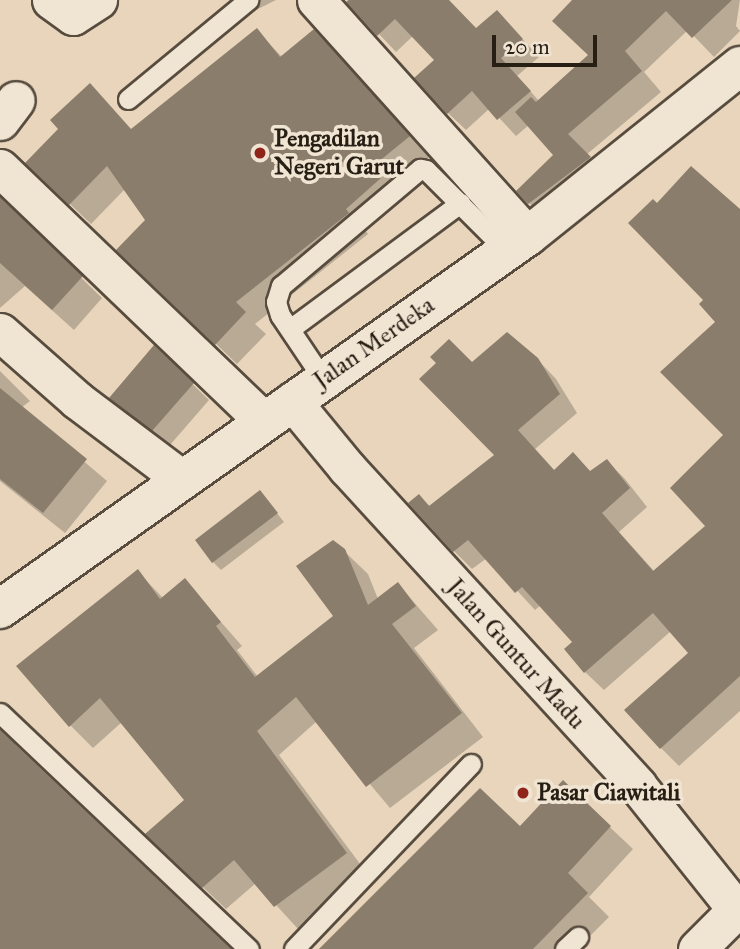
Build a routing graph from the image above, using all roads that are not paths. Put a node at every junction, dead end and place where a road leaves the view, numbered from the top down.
1 (51, 0) edge
2 (98, 0) edge
3 (248, 0) edge
4 (316, 0) edge
5 (737, 75) edge
6 (128, 99) dead end
7 (0, 168) edge
8 (460, 203) junction
9 (518, 243) junction
10 (290, 329) junction
11 (0, 332) edge
12 (323, 379) junction
13 (278, 411) junction
14 (182, 479) junction
15 (0, 609) edge
16 (0, 713) edge
17 (471, 764) dead end
18 (738, 910) edge
19 (249, 949) edge
20 (295, 949) edge
21 (697, 949) edge

1 - 2 street
3 - 6 lane
4 - 9 street
5 - 9 street, Jalan Merdeka
7 - 13 street, Jalan Guntur Madu
8 - 9 lane
8 - 10 lane
8 - 10 lane
9 - 12 street, Jalan Merdeka
10 - 12 lane
11 - 14 street
12 - 13 street, Jalan Merdeka
13 - 14 street, Jalan Merdeka
13 - 18 street, Jalan Guntur Madu
14 - 15 street, Jalan Merdeka
16 - 19 lane
17 - 20 lane
18 - 21 street

